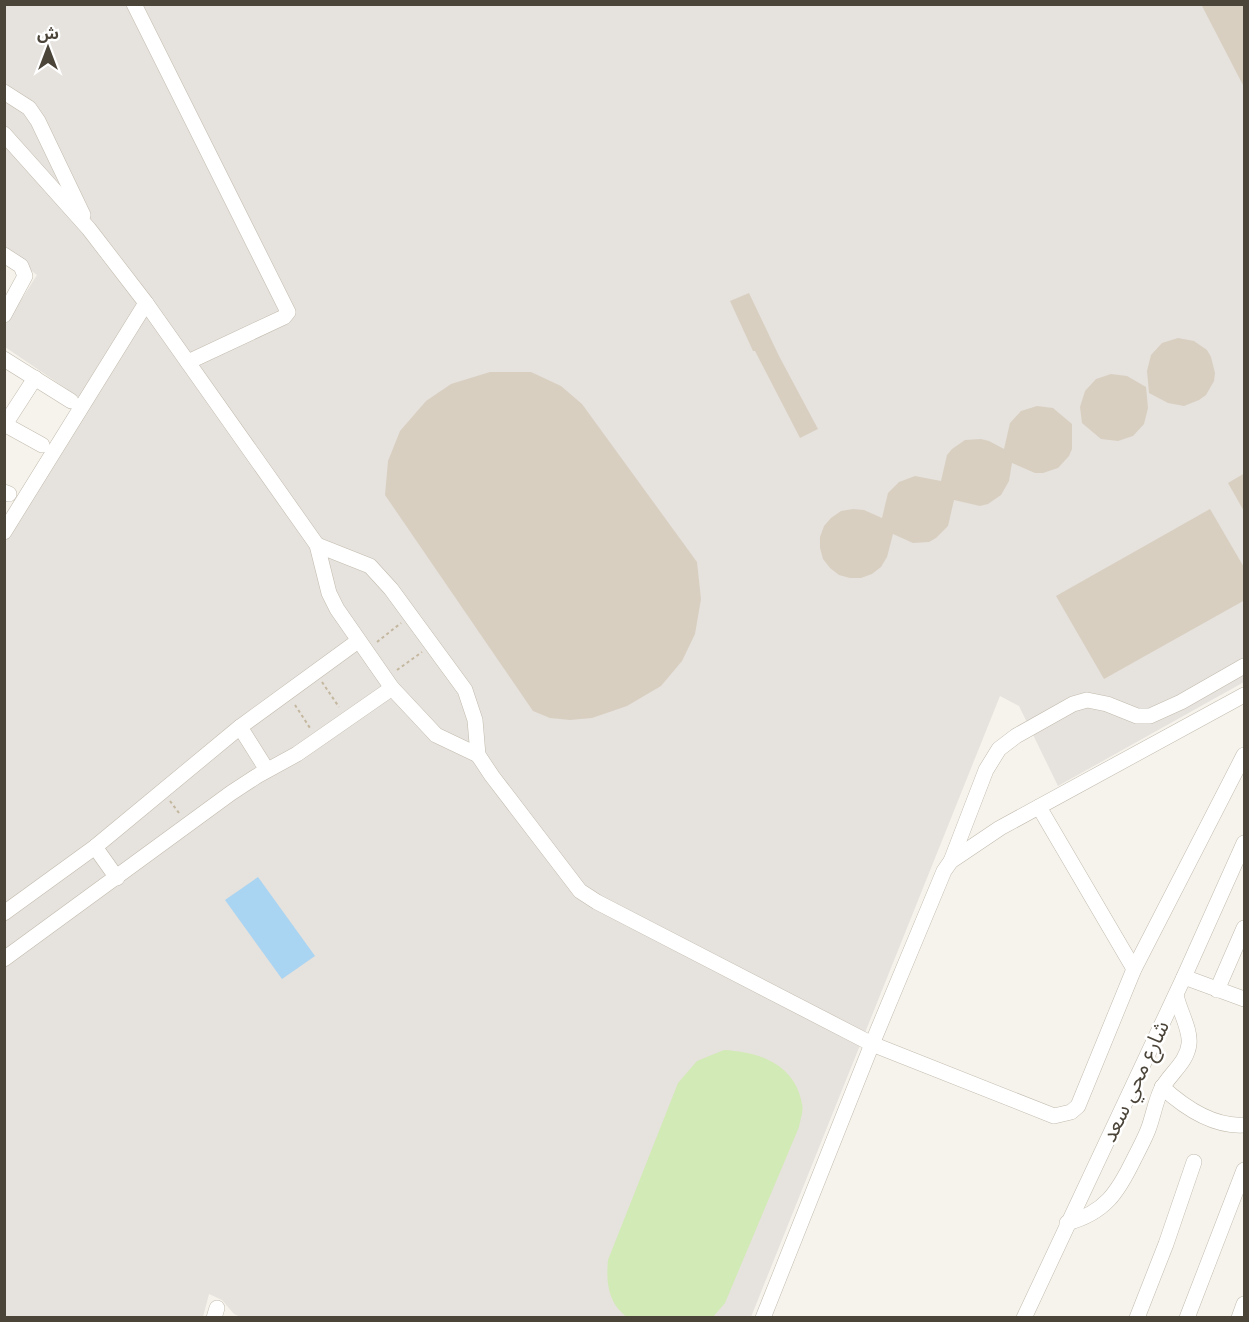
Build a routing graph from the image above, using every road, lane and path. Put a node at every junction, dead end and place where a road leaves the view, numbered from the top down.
1 (134, 4) edge
2 (4, 92) edge
3 (4, 134) edge
4 (89, 229) junction
5 (4, 255) edge
6 (146, 303) junction
7 (4, 315) edge
8 (4, 359) edge
9 (188, 362) junction
10 (35, 378) junction
11 (71, 401) dead end
12 (5, 425) edge
13 (42, 445) dead end
14 (4, 532) edge
15 (317, 545) junction
16 (411, 616) junction
17 (432, 645) junction
18 (361, 646) junction
19 (1245, 666) edge
20 (315, 672) junction
21 (388, 683) junction
22 (286, 693) junction
23 (1245, 695) edge
24 (347, 720) junction
25 (240, 727) junction
26 (318, 740) junction
27 (478, 754) junction
28 (1245, 755) edge
29 (267, 770) junction
30 (163, 791) junction
31 (1040, 807) junction
32 (189, 825) junction
33 (1245, 843) edge
34 (94, 846) junction
35 (951, 861) junction
36 (117, 878) junction
37 (4, 914) edge
38 (1245, 928) edge
39 (4, 959) edge
40 (1134, 969) junction
41 (1185, 977) junction
42 (1217, 990) junction
43 (1176, 996) junction
44 (1245, 999) edge
45 (872, 1044) junction
46 (1162, 1088) junction
47 (1245, 1125) edge
48 (1194, 1162) dead end
49 (1245, 1170) edge
50 (1067, 1223) junction
51 (1245, 1304) edge
52 (764, 1317) edge
53 (1024, 1317) edge
54 (1137, 1317) edge
55 (1186, 1317) edge
56 (1239, 1317) edge

1 - 9 street
2 - 4 street
3 - 4 street
4 - 6 street
5 - 7 street
6 - 9 street
6 - 14 street
8 - 10 street
9 - 15 street
10 - 11 street
10 - 12 street
12 - 13 street
15 - 16 street
15 - 18 street
16 - 17 street
16 - 18 path
17 - 21 path
17 - 27 street
18 - 20 street
18 - 21 street
19 - 35 street
20 - 22 street
20 - 24 path
21 - 24 street
21 - 27 street
22 - 25 street
22 - 26 path
23 - 31 street
24 - 26 street
25 - 29 street
25 - 30 street
26 - 29 street
27 - 45 street
28 - 40 street
29 - 32 street
30 - 32 path
30 - 34 street
31 - 35 street
31 - 40 street
32 - 36 street
33 - 41 street, شارع محي سعد
34 - 36 street
34 - 37 street
35 - 45 street
36 - 39 street
38 - 42 street
40 - 45 street
41 - 42 street
41 - 43 street, شارع محي سعد
42 - 44 street
43 - 46 street
43 - 50 street, شارع محي سعد
45 - 52 street
46 - 47 street
46 - 50 street
48 - 54 street
49 - 55 street
50 - 53 street, شارع محي سعد
51 - 56 street

